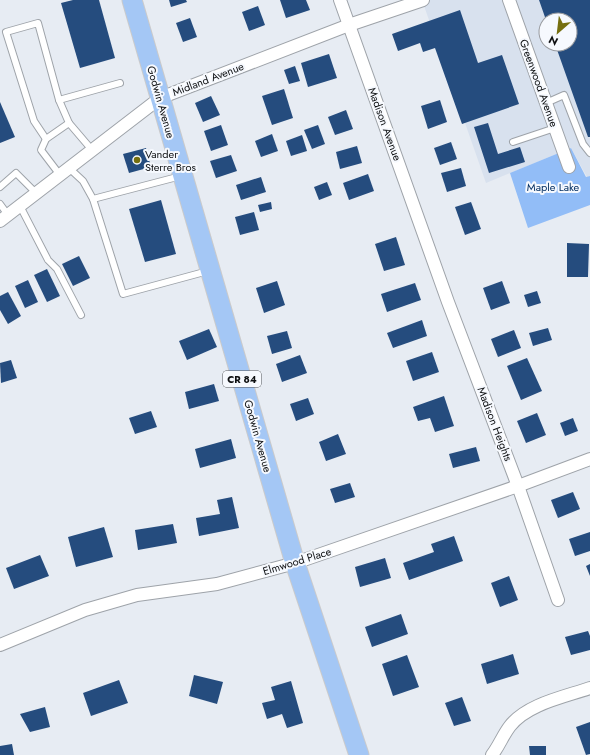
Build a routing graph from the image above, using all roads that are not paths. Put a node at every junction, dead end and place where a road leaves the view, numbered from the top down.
1 (132, 0) edge
2 (340, 0) edge
3 (423, 0) edge
4 (509, 0) edge
5 (349, 25) junction
6 (120, 83) dead end
7 (160, 98) junction
8 (59, 100) junction
9 (546, 103) junction
10 (69, 123) junction
11 (555, 128) junction
12 (46, 139) junction
13 (513, 142) dead end
14 (92, 150) junction
15 (590, 153) edge
16 (569, 167) dead end
17 (64, 172) junction
18 (182, 176) junction
19 (0, 187) edge
20 (36, 193) junction
21 (93, 199) junction
22 (0, 204) edge
23 (20, 206) junction
24 (4, 218) edge
25 (429, 249) joint
26 (210, 270) junction
27 (80, 316) dead end
28 (590, 459) edge
29 (518, 486) junction
30 (295, 564) junction
31 (558, 600) dead end
32 (0, 646) edge
33 (590, 688) edge
34 (359, 755) edge
35 (492, 755) edge

1 - 7 main road, Godwin Avenue / CR 84
2 - 5 street, Madison Avenue
3 - 5 street, Midland Avenue
4 - 9 street, Greenwood Avenue
5 - 7 street, Midland Avenue
5 - 25 street, Madison Avenue
6 - 8 lane
7 - 14 street, Midland Avenue
7 - 18 main road, Godwin Avenue / CR 84
8 - 10 lane
8 - 12 lane
9 - 11 street, Greenwood Avenue
9 - 15 lane
10 - 12 lane
10 - 14 lane
11 - 13 lane
11 - 16 street, Greenwood Avenue
12 - 17 lane
14 - 17 street, Midland Avenue
17 - 20 street, Midland Avenue
17 - 21 lane
18 - 21 lane
18 - 26 main road, Godwin Avenue / CR 84
19 - 20 lane
20 - 23 street, Midland Avenue
21 - 26 lane
22 - 24 lane
23 - 24 street, Midland Avenue
23 - 27 lane
25 - 29 street, Madison Heights
26 - 30 main road, Godwin Avenue / CR 84
28 - 29 street, Elmwood Place
29 - 30 street, Elmwood Place
29 - 31 street, Madison Heights
30 - 32 street, Elmwood Place
30 - 34 main road, Godwin Avenue / CR 84
33 - 35 street

